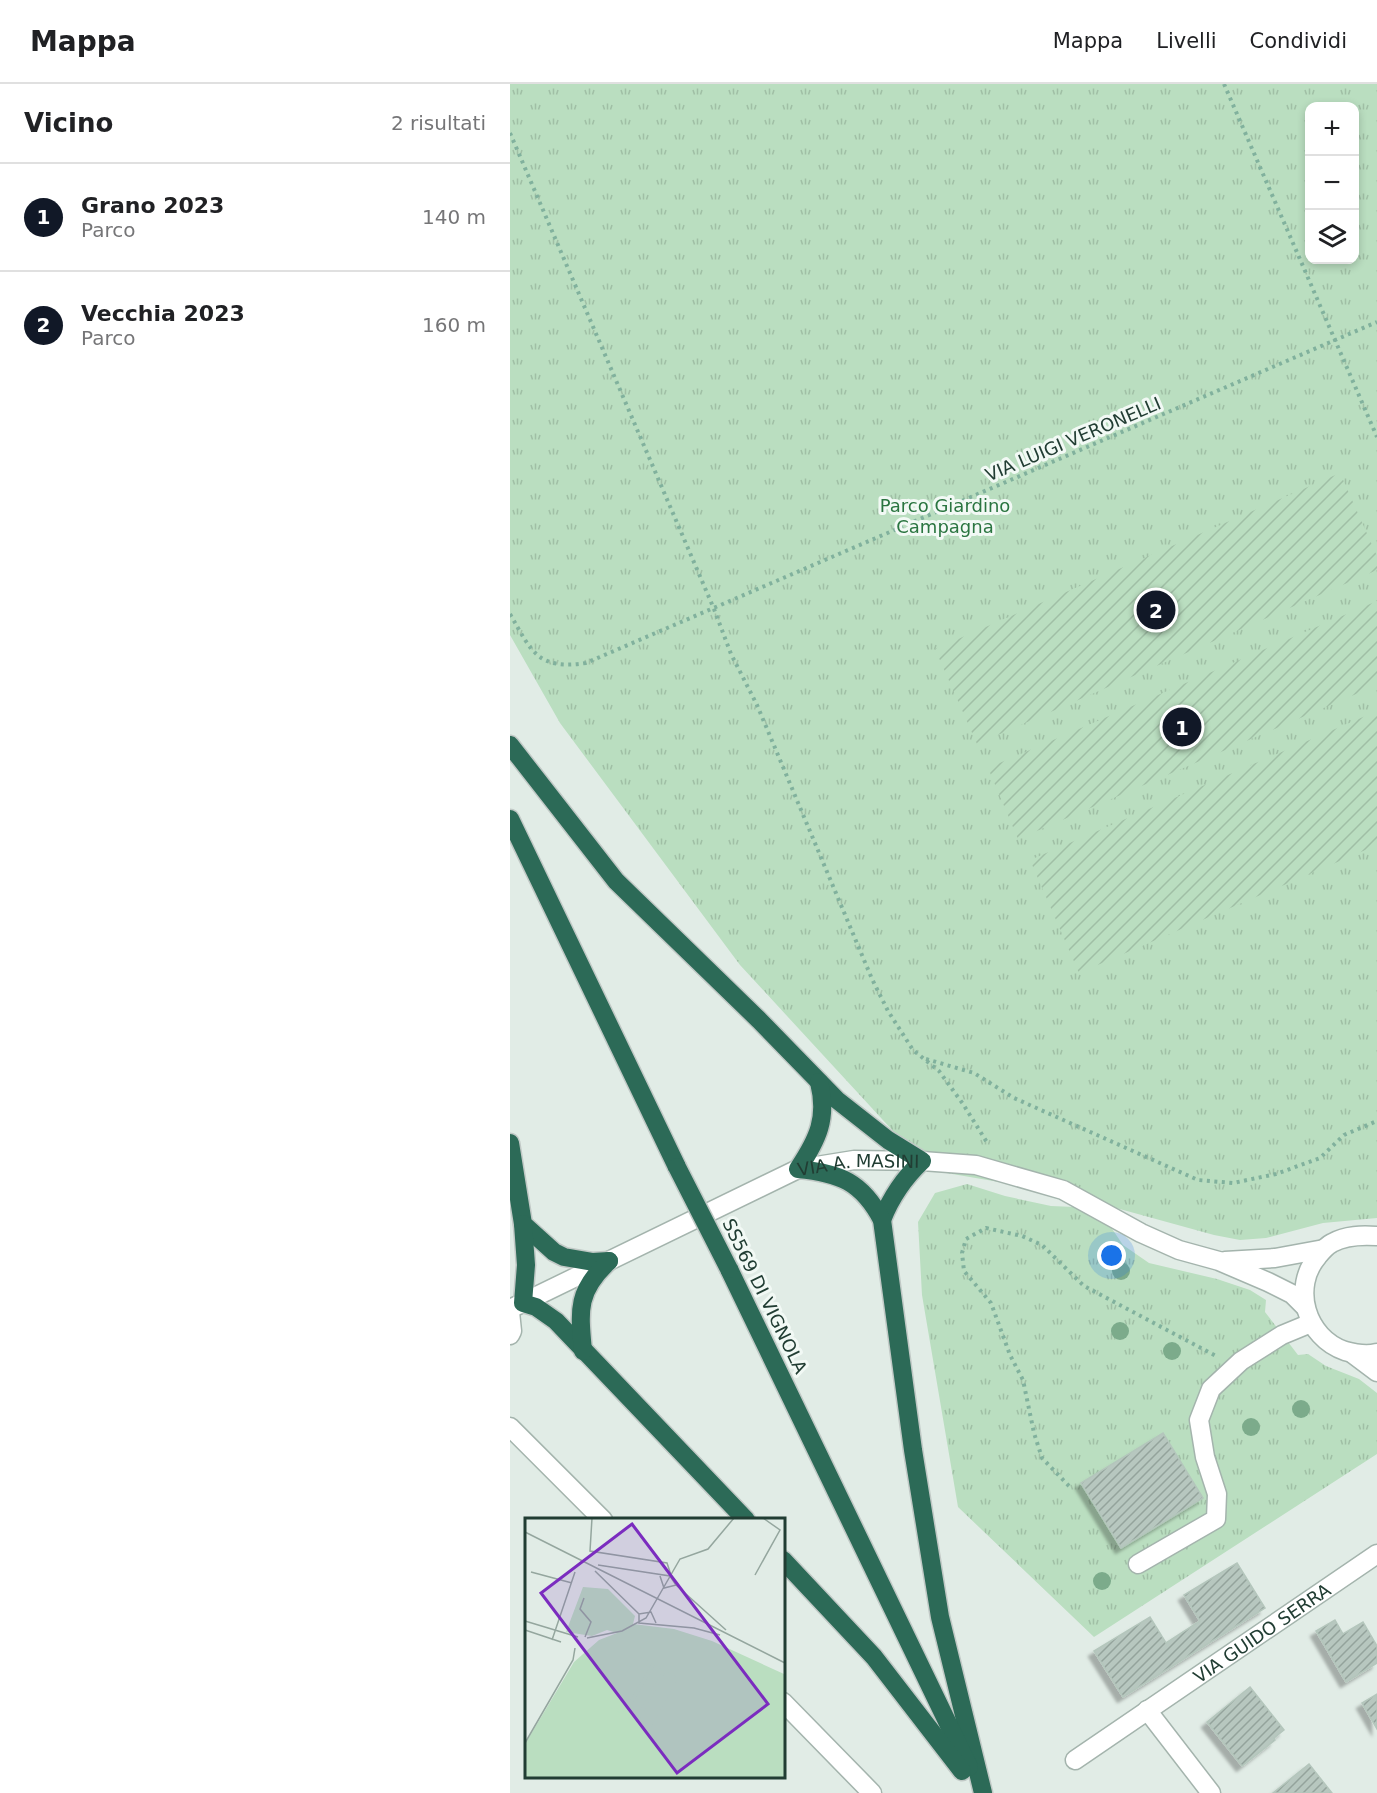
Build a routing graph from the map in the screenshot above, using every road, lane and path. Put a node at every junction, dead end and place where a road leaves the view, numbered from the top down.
1 (1224, 84) edge
2 (510, 133) edge
3 (1377, 322) edge
4 (1335, 340) junction
5 (1377, 437) edge
6 (714, 609) junction
7 (510, 614) edge
8 (510, 745) edge
9 (510, 819) edge
10 (923, 1058) junction
11 (819, 1082) junction
12 (1377, 1121) edge
13 (510, 1143) edge
14 (922, 1161) junction
15 (798, 1169) junction
16 (1001, 1172) junction
17 (882, 1220) junction
18 (523, 1224) junction
19 (1377, 1236) edge
20 (1324, 1249) junction
21 (609, 1260) junction
22 (1219, 1261) junction
23 (514, 1308) edge
24 (1308, 1315) junction
25 (510, 1335) edge
26 (583, 1351) junction
27 (1377, 1353) edge
28 (1353, 1354) junction
29 (1235, 1366) junction
30 (1377, 1372) edge
31 (510, 1427) edge
32 (1069, 1486) dead end
33 (601, 1518) edge
34 (744, 1518) edge
35 (1377, 1554) edge
36 (784, 1561) edge
37 (1138, 1564) dead end
38 (784, 1703) edge
39 (1147, 1710) junction
40 (1075, 1760) dead end
41 (872, 1793) edge
42 (981, 1793) edge
43 (1211, 1793) edge

1 - 4 path
2 - 6 path
3 - 4 path, VIA LUIGI VERONELLI
4 - 5 path
4 - 6 path, VIA LUIGI VERONELLI
6 - 7 path, VIA LUIGI VERONELLI
6 - 10 path
8 - 11 highway
9 - 42 highway, SS569 DI VIGNOLA, bridge
10 - 12 path
10 - 16 path
11 - 14 highway
11 - 15 highway
13 - 18 highway
14 - 15 street, VIA A. MASINI
14 - 16 street, VIA A. MASINI
14 - 17 highway
15 - 17 highway
15 - 21 street, VIA A. MASINI
16 - 22 street, VIA A. MASINI
17 - 42 highway
18 - 21 highway
18 - 23 highway
19 - 20 street, VIA A. MASINI
20 - 22 street, VIA A. MASINI
20 - 24 street
21 - 23 street, VIA A. MASINI
21 - 26 highway
22 - 24 street, VIA A. MASINI
23 - 25 street
23 - 26 highway
24 - 28 street, VIA A. MASINI
24 - 29 street
26 - 34 highway
27 - 28 street, VIA A. MASINI
28 - 30 street
29 - 32 path
29 - 37 street
31 - 33 street
35 - 39 street, VIA GUIDO SERRA
36 - 42 highway
38 - 41 street
39 - 40 street, VIA GUIDO SERRA
39 - 43 street

